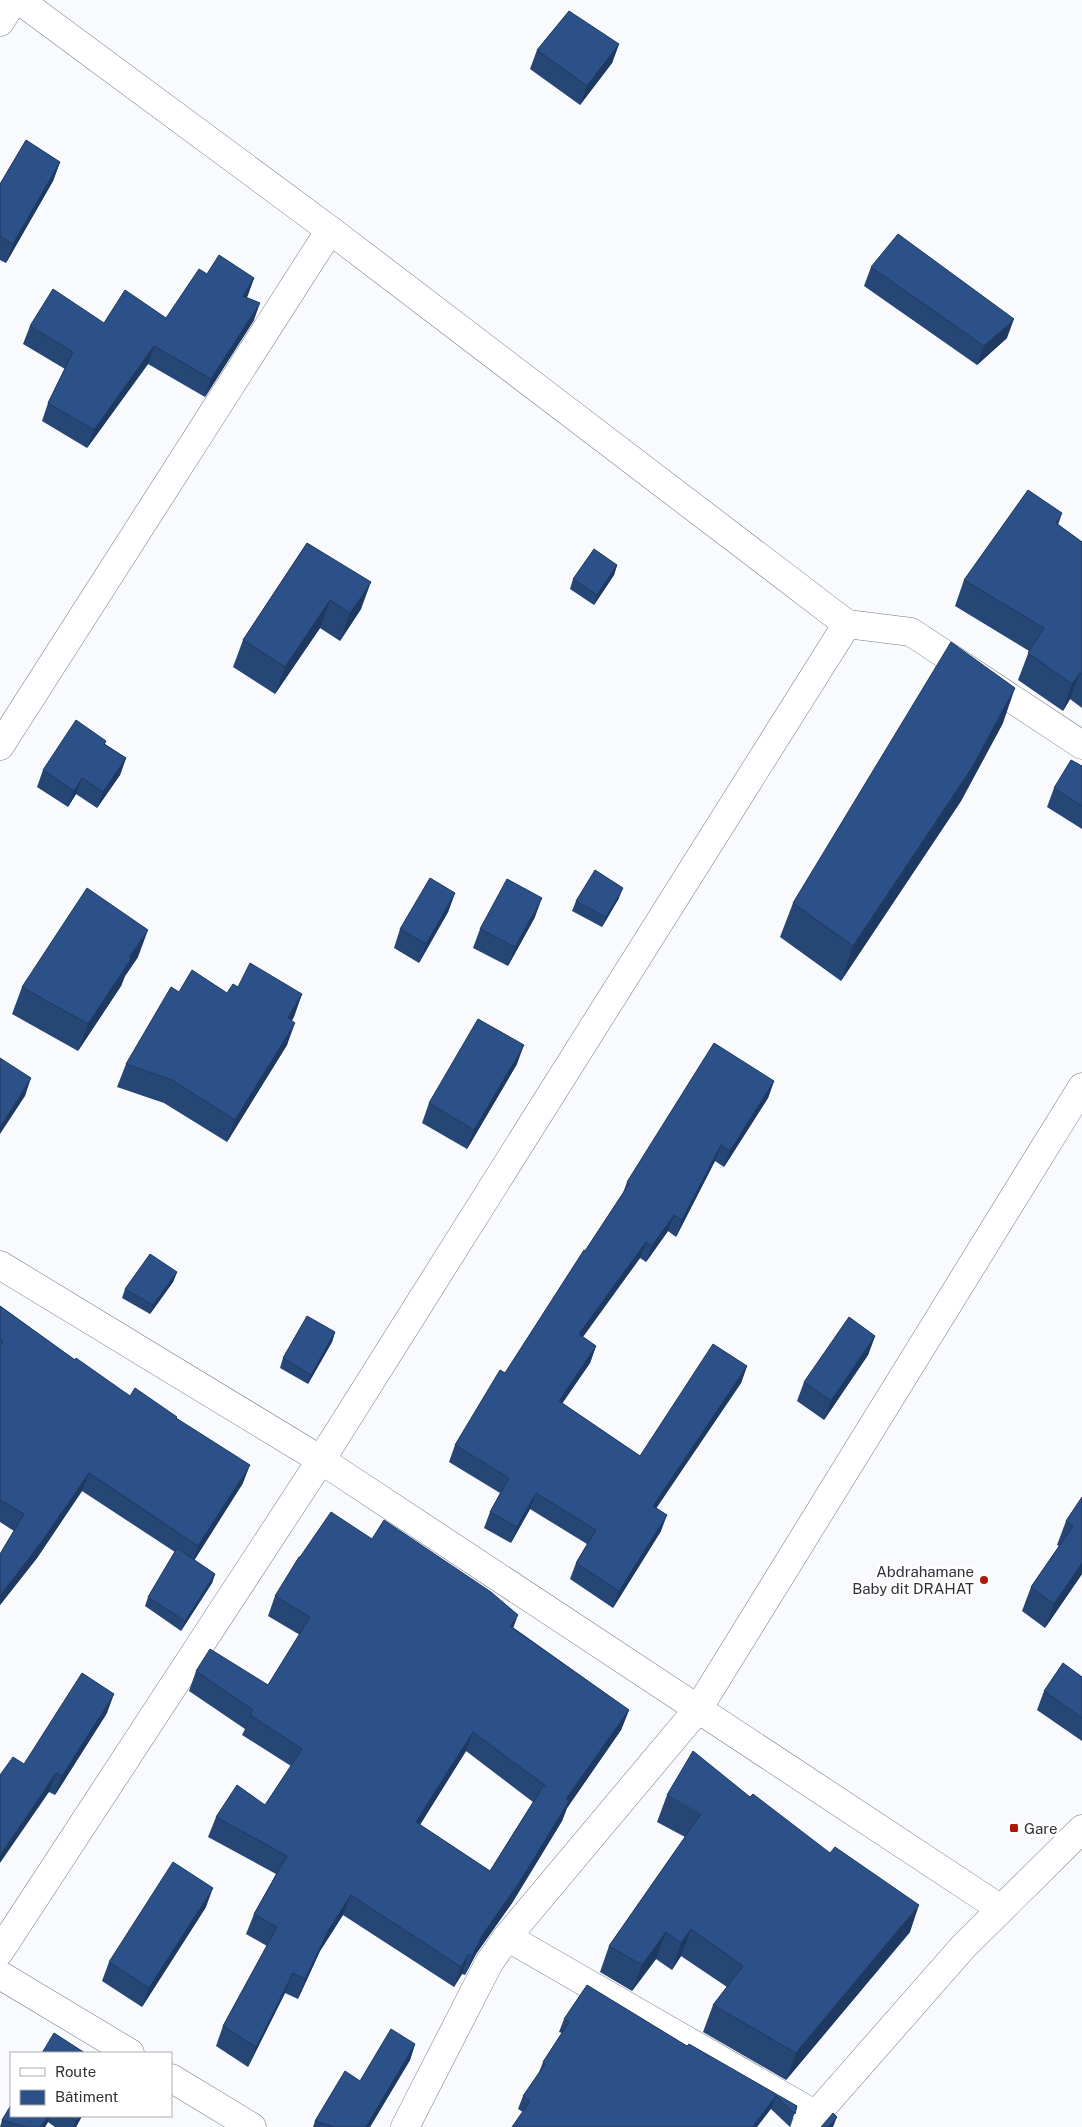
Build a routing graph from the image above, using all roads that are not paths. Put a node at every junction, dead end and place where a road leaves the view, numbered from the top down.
1 (14, 0) edge
2 (19, 0) edge
3 (0, 22) edge
4 (330, 230) junction
5 (847, 624) junction
6 (1082, 745) edge
7 (0, 746) edge
8 (1082, 1087) edge
9 (0, 1265) edge
10 (321, 1460) junction
11 (698, 1709) junction
12 (1082, 1829) edge
13 (1001, 1909) junction
14 (507, 1936) junction
15 (0, 1951) edge
16 (0, 1975) edge
17 (128, 2052) edge
18 (172, 2079) edge
19 (811, 2121) edge
20 (252, 2127) edge
21 (405, 2127) edge

1 - 3 street
2 - 4 street
4 - 5 street
4 - 7 street
5 - 6 street
5 - 10 street
8 - 11 street
9 - 10 street
10 - 11 street
10 - 15 street
11 - 13 street
11 - 14 street
12 - 13 street
13 - 19 street
14 - 19 street
14 - 21 street
16 - 17 street
18 - 20 street

